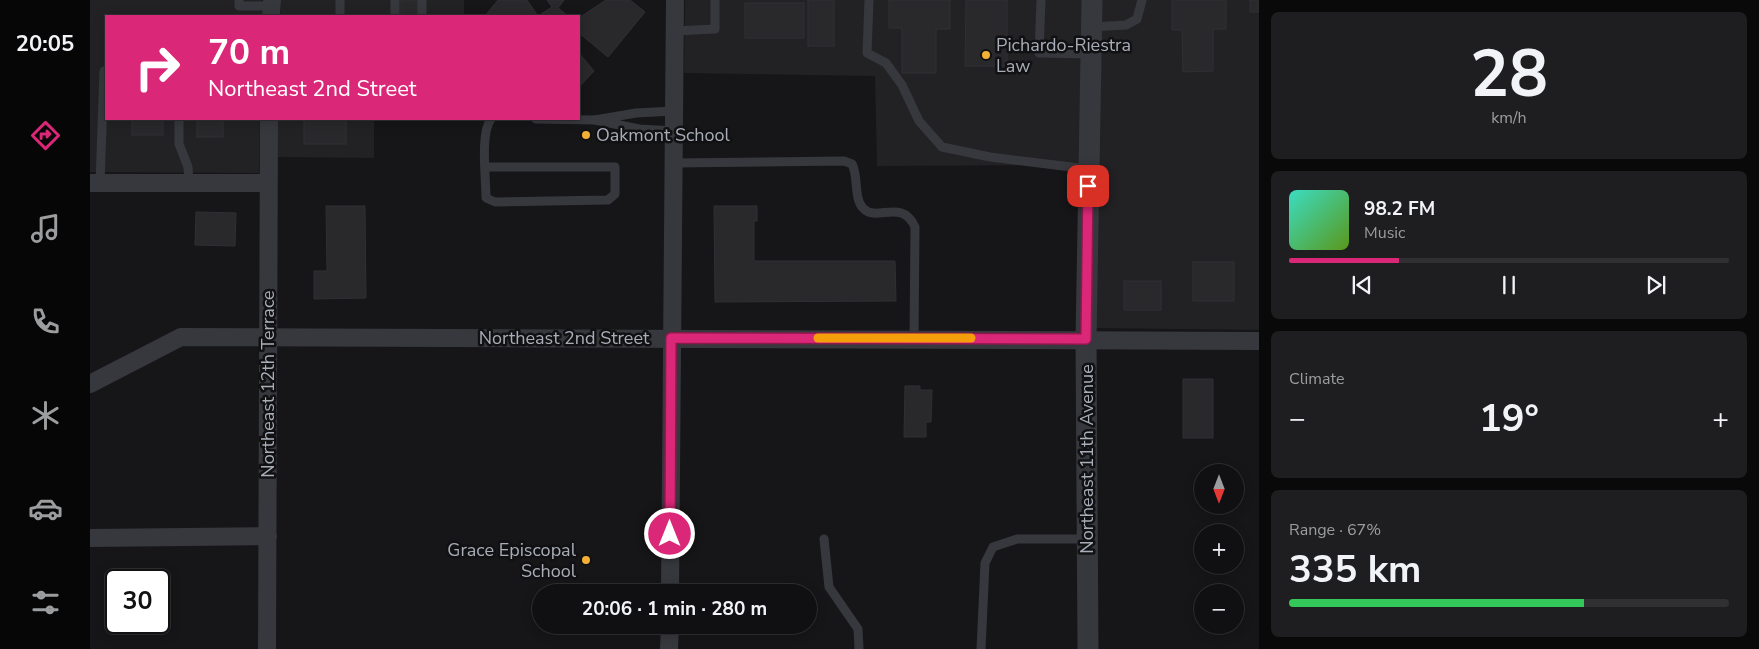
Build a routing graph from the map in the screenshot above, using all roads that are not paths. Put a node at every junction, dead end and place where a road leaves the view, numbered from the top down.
1 (239, 0) edge
2 (340, 0) edge
3 (395, 0) edge
4 (422, 0) edge
5 (675, 0) edge
6 (716, 0) edge
7 (869, 0) edge
8 (1041, 0) edge
9 (1092, 0) edge
10 (1142, 0) edge
11 (272, 8) edge
12 (340, 15) edge
13 (395, 15) edge
14 (422, 15) edge
15 (1092, 27) junction
16 (675, 31) junction
17 (1091, 54) junction
18 (104, 71) dead end
19 (674, 111) junction
20 (178, 120) edge
21 (269, 120) edge
22 (491, 120) edge
23 (580, 120) edge
24 (595, 120) junction
25 (674, 131) junction
26 (673, 163) junction
27 (486, 167) junction
28 (1089, 169) junction
29 (95, 183) edge
30 (189, 183) junction
31 (268, 183) junction
32 (268, 336) junction
33 (671, 338) junction
34 (914, 338) junction
35 (1086, 339) junction
36 (1259, 341) edge
37 (90, 384) edge
38 (268, 536) junction
39 (90, 538) edge
40 (824, 538) dead end
41 (1087, 539) junction
42 (670, 584) edge
43 (670, 634) edge
44 (267, 649) edge
45 (670, 649) edge
46 (858, 649) edge
47 (981, 649) edge
48 (1088, 649) edge

1 - 11 lane
2 - 12 lane
3 - 13 lane
4 - 14 lane
5 - 16 street
6 - 16 lane
7 - 28 lane
8 - 17 lane
9 - 15 street, Northeast 11th Avenue
10 - 15 lane
15 - 17 street, Northeast 11th Avenue
16 - 19 street
17 - 28 street, Northeast 11th Avenue
18 - 29 lane
19 - 24 lane
19 - 25 street
20 - 30 lane
21 - 31 street, Northeast 12th Terrace
22 - 27 lane
23 - 24 lane
24 - 25 lane
25 - 26 street
26 - 33 street
26 - 34 lane
27 - 27 lane
28 - 35 street, Northeast 11th Avenue
29 - 30 street
30 - 31 street
31 - 32 street, Northeast 12th Terrace
32 - 33 street, Northeast 2nd Street
32 - 37 street, Northeast 2nd Street
32 - 38 street, Northeast 12th Terrace
33 - 34 street, Northeast 2nd Street
33 - 42 street
34 - 35 street, Northeast 2nd Street
35 - 36 street, Northeast 2nd Street
35 - 41 street, Northeast 11th Avenue
38 - 39 street
38 - 44 street, Northeast 12th Terrace
40 - 46 lane
41 - 47 lane
41 - 48 street, Northeast 11th Avenue
43 - 45 street

